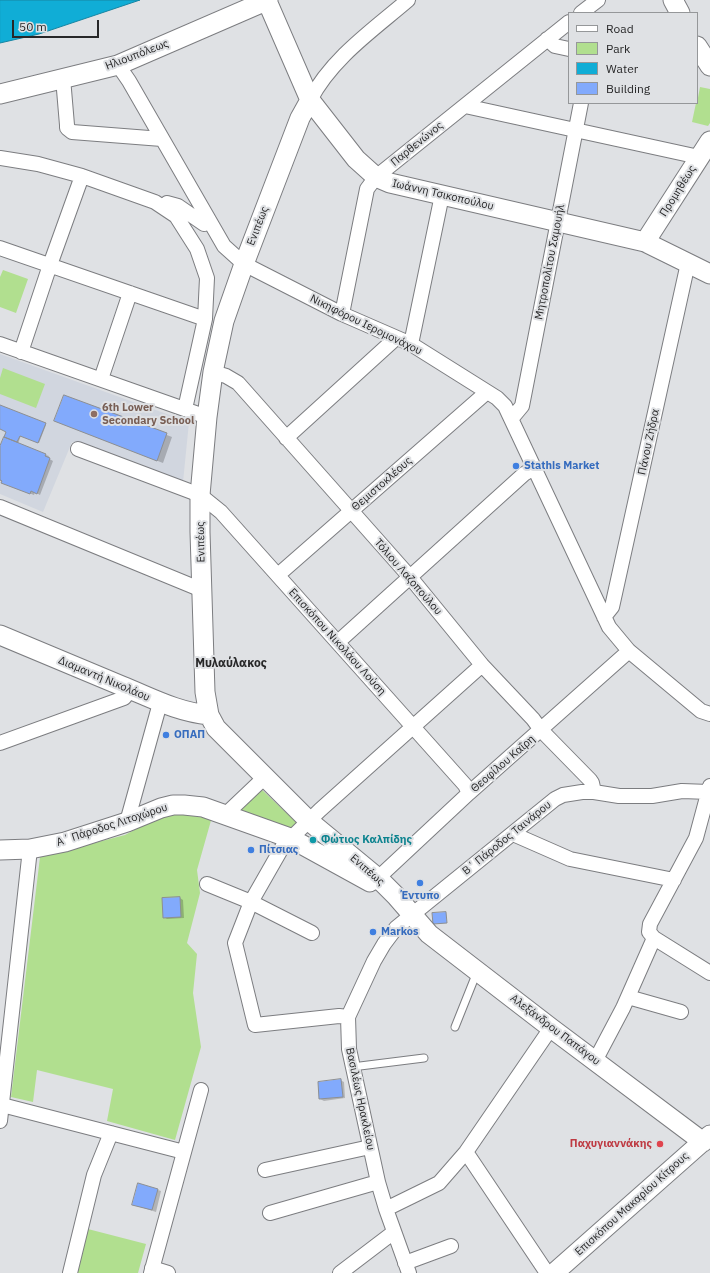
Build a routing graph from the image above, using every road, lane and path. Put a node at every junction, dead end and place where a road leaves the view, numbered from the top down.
1 (268, 0) edge
2 (408, 0) edge
3 (598, 0) edge
4 (673, 0) edge
5 (582, 12) edge
6 (679, 12) edge
7 (568, 23) edge
8 (547, 39) junction
9 (698, 48) edge
10 (568, 49) edge
11 (118, 65) junction
12 (710, 66) edge
13 (698, 68) edge
14 (710, 70) edge
15 (63, 78) junction
16 (0, 94) edge
17 (310, 100) junction
18 (581, 104) edge
19 (465, 106) junction
20 (576, 130) junction
21 (162, 139) junction
22 (710, 141) edge
23 (699, 157) junction
24 (0, 158) edge
25 (82, 176) junction
26 (376, 177) junction
27 (442, 195) junction
28 (155, 202) junction
29 (210, 222) junction
30 (558, 222) junction
31 (646, 242) junction
32 (0, 248) edge
33 (688, 263) junction
34 (244, 264) junction
35 (50, 265) junction
36 (710, 274) edge
37 (130, 293) junction
38 (342, 314) junction
39 (205, 319) junction
40 (396, 338) junction
41 (0, 344) edge
42 (411, 344) junction
43 (21, 352) junction
44 (214, 372) junction
45 (101, 379) junction
46 (487, 392) junction
47 (185, 409) junction
48 (207, 417) junction
49 (512, 418) junction
50 (286, 438) junction
51 (78, 449) dead end
52 (534, 468) junction
53 (200, 495) junction
54 (0, 507) edge
55 (351, 511) junction
56 (278, 575) junction
57 (410, 578) junction
58 (202, 590) junction
59 (604, 617) junction
60 (0, 635) edge
61 (338, 642) junction
62 (629, 651) junction
63 (482, 665) junction
64 (131, 689) junction
65 (160, 703) junction
66 (710, 714) edge
67 (209, 715) junction
68 (413, 727) junction
69 (541, 730) junction
70 (0, 743) edge
71 (265, 777) junction
72 (709, 789) edge
73 (594, 792) junction
74 (469, 793) junction
75 (225, 815) junction
76 (706, 818) edge
77 (309, 821) junction
78 (127, 822) junction
79 (513, 834) junction
80 (290, 838) junction
81 (30, 849) junction
82 (0, 850) edge
83 (378, 878) junction
84 (674, 880) junction
85 (206, 884) dead end
86 (396, 896) junction
87 (251, 902) junction
88 (412, 914) junction
89 (312, 933) dead end
90 (651, 935) junction
91 (477, 971) junction
92 (710, 973) edge
93 (628, 997) junction
94 (681, 1012) dead end
95 (348, 1017) junction
96 (455, 1027) dead end
97 (551, 1028) junction
98 (4, 1049) edge
99 (424, 1058) dead end
100 (595, 1061) junction
101 (352, 1067) junction
102 (201, 1090) dead end
103 (2, 1105) junction
104 (0, 1121) edge
105 (111, 1134) junction
106 (706, 1138) edge
107 (370, 1147) junction
108 (184, 1152) junction
109 (466, 1152) junction
110 (265, 1170) dead end
111 (378, 1182) junction
112 (386, 1209) junction
113 (270, 1213) dead end
114 (394, 1232) junction
115 (451, 1246) dead end
116 (407, 1268) edge
117 (151, 1271) edge
118 (70, 1273) edge
119 (168, 1273) edge
120 (340, 1273) edge
121 (547, 1273) edge
122 (554, 1273) edge

1 - 11 street, Ηλιουπόλεως
1 - 17 street, Ιωάννη Τσικοπούλου
2 - 17 street
3 - 5 street
4 - 6 street
7 - 8 street, Παρθενώνος
8 - 10 street
8 - 19 street, Παρθενώνος
9 - 12 street
11 - 15 street, Ηλιουπόλεως
11 - 21 street, Νικηφόρου Ιερομονάχου
13 - 14 street
15 - 16 street, Ηλιουπόλεως
15 - 21 street
17 - 26 street, Ιωάννη Τσικοπούλου
17 - 34 street, Ενιπέως
18 - 20 street, Μητροπολίτου Σαμουήλ
19 - 20 street
19 - 26 street, Παρθενώνος
20 - 23 street
20 - 30 street, Μητροπολίτου Σαμουήλ
21 - 29 street, Νικηφόρου Ιερομονάχου
22 - 23 street, Προμηθέως
23 - 31 street, Προμηθέως
24 - 25 street
25 - 28 street
25 - 35 street
26 - 27 street, Ιωάννη Τσικοπούλου
26 - 38 street, Παρθενώνος
27 - 30 street, Ιωάννη Τσικοπούλου
27 - 42 street
28 - 29 street
28 - 39 street
29 - 34 street, Νικηφόρου Ιερομονάχου
30 - 31 street, Ιωάννη Τσικοπούλου
30 - 49 street, Μητροπολίτου Σαμουήλ
31 - 33 street, Ιωάννη Τσικοπούλου
32 - 35 street
33 - 36 street, Ιωάννη Τσικοπούλου
33 - 59 street, Πάνου Ζήδρα
34 - 38 street, Νικηφόρου Ιερομονάχου
34 - 44 street, Ενιπέως
35 - 37 street
35 - 43 street
37 - 39 street
37 - 45 street
38 - 40 street, Νικηφόρου Ιερομονάχου
39 - 47 street
40 - 42 street, Νικηφόρου Ιερομονάχου
40 - 50 street
41 - 43 street
42 - 46 street, Νικηφόρου Ιερομονάχου
43 - 45 street
44 - 48 street, Ενιπέως
44 - 50 street, Τόλιου Λαζοπούλου
45 - 47 street
46 - 49 street, Νικηφόρου Ιερομονάχου
46 - 55 street, Θεμιστοκλέους
47 - 48 street
48 - 53 street, Ενιπέως
49 - 52 street, Νικηφόρου Ιερομονάχου
50 - 55 street, Τόλιου Λαζοπούλου
51 - 53 street, Επισκόπου Νικολάου Λούση
52 - 57 street
52 - 59 street, Νικηφόρου Ιερομονάχου
53 - 56 street, Επισκόπου Νικολάου Λούση
53 - 58 street, Ενιπέως
54 - 58 street
55 - 56 street, Θεμιστοκλέους
55 - 57 street, Τόλιου Λαζοπούλου
56 - 61 street, Επισκόπου Νικολάου Λούση
57 - 61 street
57 - 63 street, Τόλιου Λαζοπούλου
58 - 67 street, Ενιπέως
59 - 62 street, Νικηφόρου Ιερομονάχου
60 - 64 street, Διαμαντή Νικολάου
61 - 68 street, Επισκόπου Νικολάου Λούση
62 - 66 street, Νικηφόρου Ιερομονάχου
62 - 69 street, Θεοφίλου Καΐρη
63 - 68 street
63 - 69 street, Τόλιου Λαζοπούλου
64 - 65 street, Διαμαντή Νικολάου
64 - 70 street
65 - 67 street, Διαμαντή Νικολάου
65 - 78 street
67 - 71 street, Ενιπέως
68 - 74 street, Επισκόπου Νικολάου Λούση
68 - 77 street
69 - 73 street, Τόλιου Λαζοπούλου
69 - 74 street, Θεοφίλου Καΐρη
71 - 75 street
71 - 77 street, Ενιπέως
72 - 73 street, Β΄ Πάροδος Ταινάρου
72 - 76 street
73 - 79 street, Β΄ Πάροδος Ταινάρου
74 - 83 street, Θεοφίλου Καΐρη
75 - 78 street, Α΄ Πάροδος Λιτοχώρου
75 - 80 street, Α΄ Πάροδος Λιτοχώρου
76 - 84 street
77 - 80 street
77 - 83 street, Ενιπέως
78 - 81 street, Α΄ Πάροδος Λιτοχώρου
79 - 84 street
79 - 88 street, Β΄ Πάροδος Ταινάρου
80 - 86 street, Α΄ Πάροδος Λιτοχώρου
80 - 87 street
81 - 82 street, Α΄ Πάροδος Λιτοχώρου
81 - 98 street
83 - 86 street, Ενιπέως
84 - 90 street
85 - 87 street
86 - 88 street, Ενιπέως
87 - 89 street
87 - 95 street
88 - 91 street, Αλεξάνδρου Παπάγου
88 - 95 street, Βασιλέως Ηρακλείου
90 - 92 street
90 - 93 street
91 - 96 lane
91 - 97 street, Αλεξάνδρου Παπάγου
93 - 94 street
93 - 100 street
95 - 101 street, Βασιλέως Ηρακλείου
97 - 100 street, Αλεξάνδρου Παπάγου
97 - 109 street
98 - 103 street
99 - 101 lane
100 - 106 street, Αλεξάνδρου Παπάγου
101 - 107 street, Βασιλέως Ηρακλείου
102 - 108 street
103 - 104 street
103 - 105 street
105 - 108 street
105 - 118 street
106 - 122 street, Επισκόπου Μακαρίου Κίτρους
107 - 110 street
107 - 111 street, Βασιλέως Ηρακλείου
108 - 117 street
109 - 112 street
109 - 121 street
111 - 112 street, Βασιλέως Ηρακλείου
111 - 113 street
112 - 114 street, Βασιλέως Ηρακλείου
114 - 116 street, Βασιλέως Ηρακλείου
114 - 120 street
115 - 116 street
117 - 119 street

